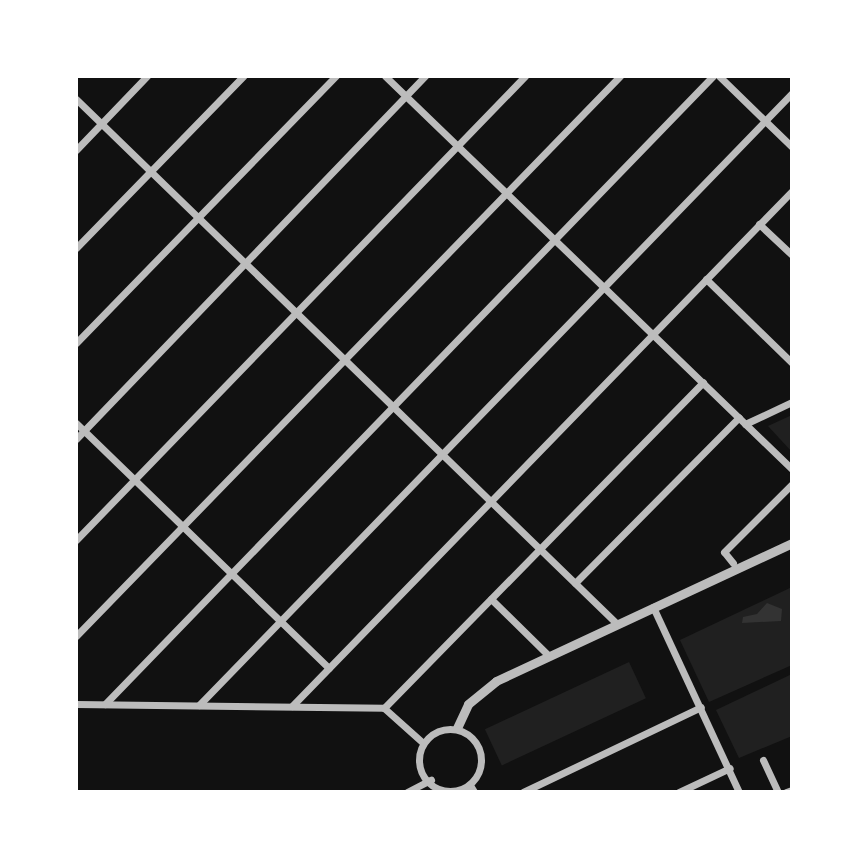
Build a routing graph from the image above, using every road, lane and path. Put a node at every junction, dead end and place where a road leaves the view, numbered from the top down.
1 (147, 76) edge
2 (243, 76) edge
3 (336, 76) edge
4 (385, 76) edge
5 (425, 76) edge
6 (525, 76) edge
7 (620, 76) edge
8 (713, 76) edge
9 (719, 76) edge
10 (792, 93) edge
11 (406, 96) junction
12 (76, 99) edge
13 (765, 121) junction
14 (101, 124) junction
15 (457, 146) junction
16 (792, 147) edge
17 (76, 150) edge
18 (151, 171) junction
19 (792, 191) edge
20 (506, 193) junction
21 (198, 218) junction
22 (759, 224) junction
23 (554, 239) junction
24 (76, 248) edge
25 (792, 255) edge
26 (245, 263) junction
27 (706, 279) junction
28 (605, 288) junction
29 (296, 312) junction
30 (653, 334) junction
31 (76, 343) edge
32 (344, 359) junction
33 (792, 363) edge
34 (703, 382) junction
35 (792, 402) edge
36 (393, 406) junction
37 (739, 417) junction
38 (76, 423) edge
39 (745, 424) junction
40 (84, 431) junction
41 (76, 439) edge
42 (441, 453) junction
43 (792, 469) edge
44 (134, 480) junction
45 (792, 484) edge
46 (491, 501) junction
47 (182, 526) junction
48 (76, 540) edge
49 (792, 543) edge
50 (540, 549) junction
51 (733, 563) dead end
52 (231, 574) junction
53 (575, 583) junction
54 (491, 599) junction
55 (653, 607) junction
56 (280, 621) junction
57 (617, 624) junction
58 (76, 636) edge
59 (549, 656) junction
60 (329, 668) junction
61 (76, 704) edge
62 (105, 704) junction
63 (199, 705) junction
64 (292, 706) junction
65 (701, 707) junction
66 (384, 708) junction
67 (457, 728) junction
68 (422, 742) junction
69 (763, 760) dead end
70 (730, 768) junction
71 (431, 780) junction
72 (471, 790) edge
73 (792, 790) edge
74 (407, 792) edge
75 (523, 792) edge
76 (679, 792) edge
77 (739, 792) edge
78 (778, 792) edge
79 (786, 792) edge

1 - 14 street
2 - 18 street
3 - 21 street
4 - 11 street
5 - 11 street
6 - 15 street
7 - 20 street
8 - 23 street
9 - 13 street
10 - 13 street
11 - 15 street
11 - 26 street
12 - 14 street
13 - 16 street
13 - 28 street
14 - 17 street
14 - 18 street
15 - 20 street
15 - 29 street
18 - 21 street
18 - 24 street
19 - 22 street
20 - 23 street
20 - 32 street
21 - 26 street
21 - 31 street
22 - 25 street
22 - 27 street
23 - 28 street
23 - 36 street
26 - 29 street
26 - 40 street
27 - 30 street
27 - 33 street
28 - 30 street
28 - 42 street
29 - 32 street
29 - 44 street
30 - 34 street
30 - 46 street
32 - 36 street
32 - 47 street
34 - 37 street
34 - 50 street
35 - 39 street
36 - 42 street
36 - 52 street
37 - 39 street
37 - 53 street
38 - 40 street
39 - 43 street
40 - 41 street
40 - 44 street
42 - 46 street
42 - 56 street
44 - 47 street
44 - 48 street
45 - 51 street
46 - 50 street
46 - 60 street
47 - 52 street
47 - 58 street
49 - 55 street
50 - 53 street
50 - 54 street
52 - 56 street
52 - 62 street
53 - 57 street
54 - 59 street
54 - 66 street
55 - 57 street
55 - 65 street
56 - 60 street
56 - 63 street
57 - 59 street
59 - 67 street
60 - 64 street
61 - 62 street
62 - 63 street
63 - 64 street
64 - 66 street
65 - 70 street
65 - 75 street
66 - 68 street
67 - 68 street
67 - 72 street
68 - 71 street
69 - 78 street
70 - 76 street
70 - 77 street
71 - 72 street
71 - 74 street
73 - 79 street

